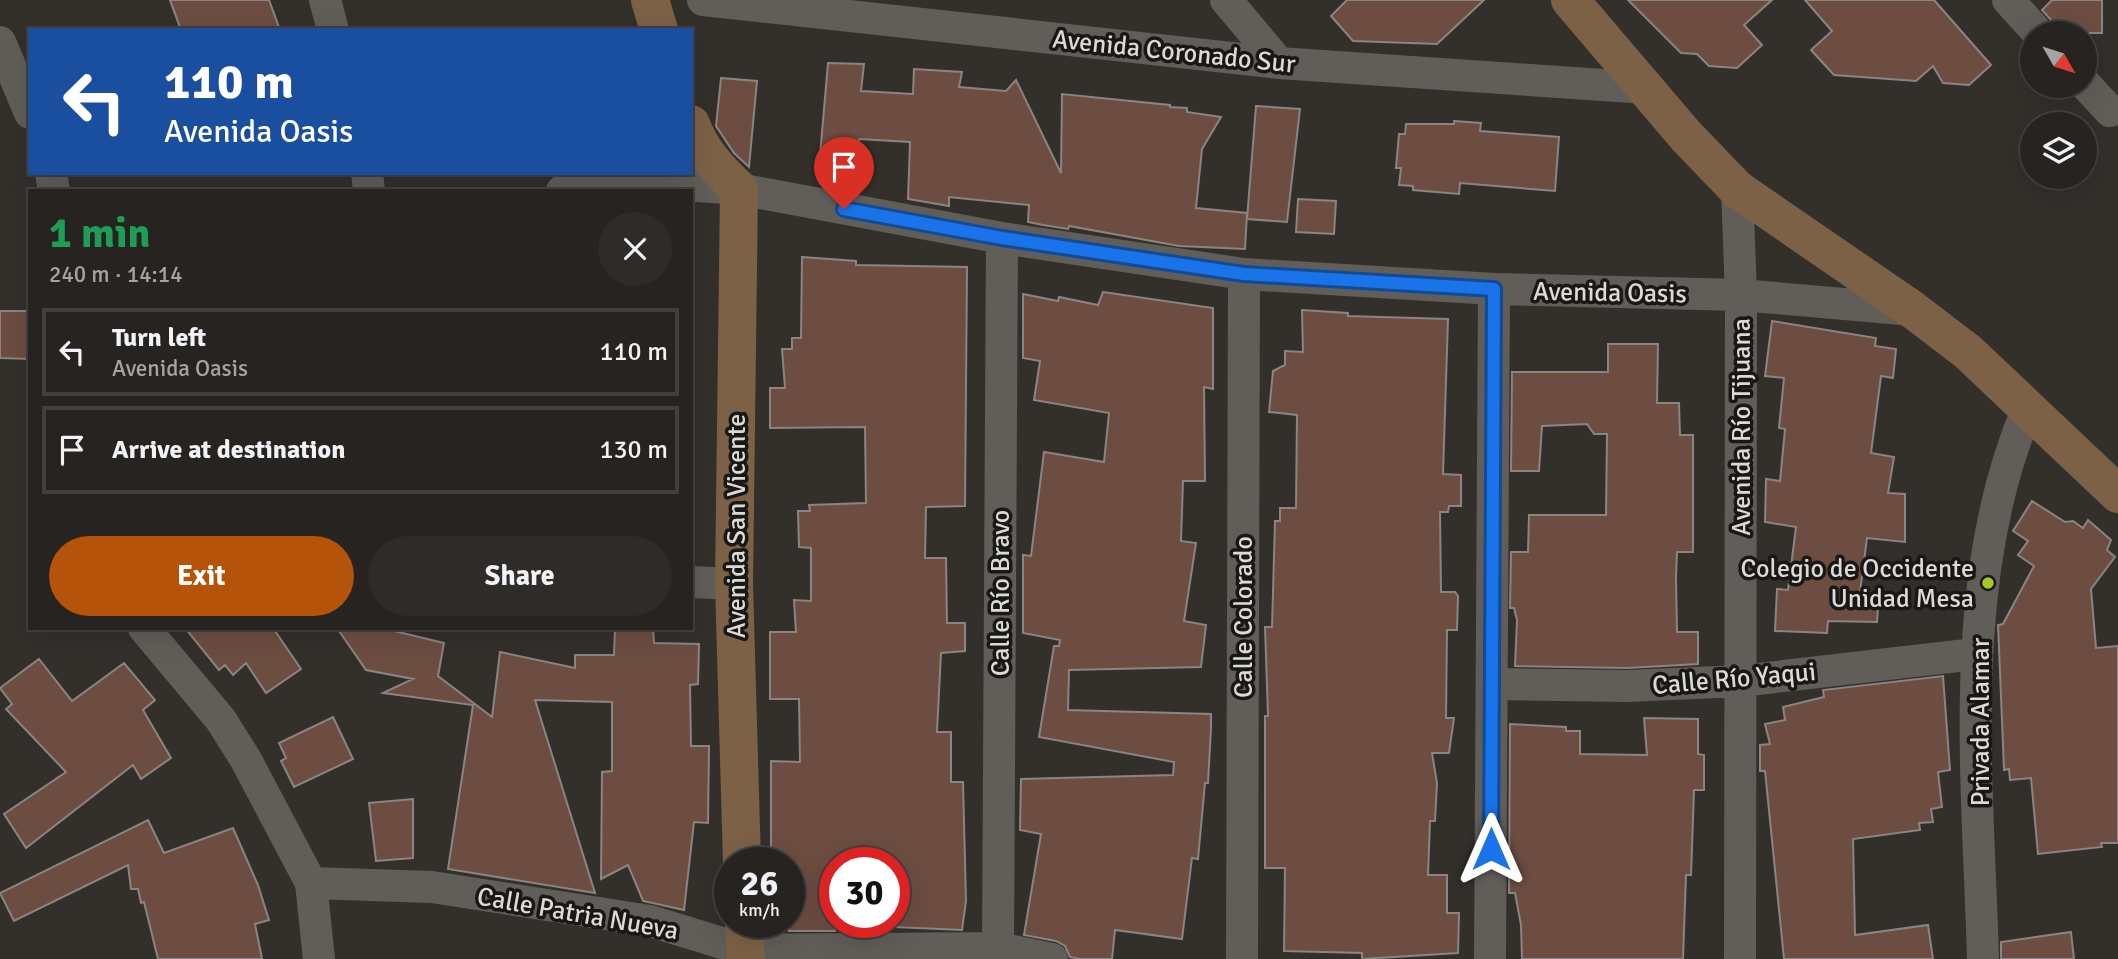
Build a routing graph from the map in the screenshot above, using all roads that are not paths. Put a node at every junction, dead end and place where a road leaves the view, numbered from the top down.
1 (325, 0) edge
2 (650, 0) edge
3 (703, 0) edge
4 (1226, 0) edge
5 (1570, 0) edge
6 (2008, 0) edge
7 (2027, 21) edge
8 (332, 28) edge
9 (658, 28) edge
10 (0, 42) edge
11 (1279, 63) junction
12 (1647, 88) junction
13 (2097, 97) edge
14 (28, 108) edge
15 (2110, 111) dead end
16 (693, 129) edge
17 (566, 189) edge
18 (739, 189) junction
19 (1737, 189) junction
20 (1002, 238) junction
21 (1244, 274) junction
22 (1494, 289) junction
23 (1741, 295) junction
24 (1913, 310) junction
25 (2028, 408) junction
26 (2118, 494) edge
27 (693, 582) edge
28 (734, 584) junction
29 (146, 630) edge
30 (1975, 654) junction
31 (1741, 681) junction
32 (1492, 684) junction
33 (742, 847) edge
34 (312, 883) junction
35 (745, 944) edge
36 (998, 948) junction
37 (319, 959) edge
38 (1052, 959) edge
39 (1242, 959) edge
40 (1490, 959) edge
41 (1740, 959) edge
42 (1983, 959) edge

1 - 8 street
2 - 9 street
3 - 11 street, Avenida Coronado Sur
4 - 11 street
5 - 12 street
6 - 7 street
10 - 14 street
11 - 12 street, Avenida Coronado Sur
12 - 19 street
13 - 15 street
16 - 18 street
17 - 18 street, Avenida Oasis
18 - 20 street, Avenida Oasis
18 - 28 street, Avenida San Vicente
19 - 23 street, Avenida Río Tijuana
19 - 24 street
20 - 21 street, Avenida Oasis
20 - 36 street, Calle Río Bravo
21 - 22 street, Avenida Oasis
21 - 39 street, Calle Colorado
22 - 23 street, Avenida Oasis
22 - 32 street
23 - 24 street, Avenida Oasis
23 - 31 street, Avenida Río Tijuana
24 - 25 street
25 - 26 street
25 - 30 street, Privada Alamar
27 - 28 street
28 - 33 street, Avenida San Vicente
29 - 34 street
30 - 31 street, Calle Río Yaqui
30 - 42 street, Privada Alamar
31 - 32 street, Calle Río Yaqui
31 - 41 street, Avenida Río Tijuana
32 - 40 street
34 - 35 street, Calle Patria Nueva
34 - 37 street
35 - 36 street, Calle Patria Nueva
36 - 38 street, Calle Patria Nueva

